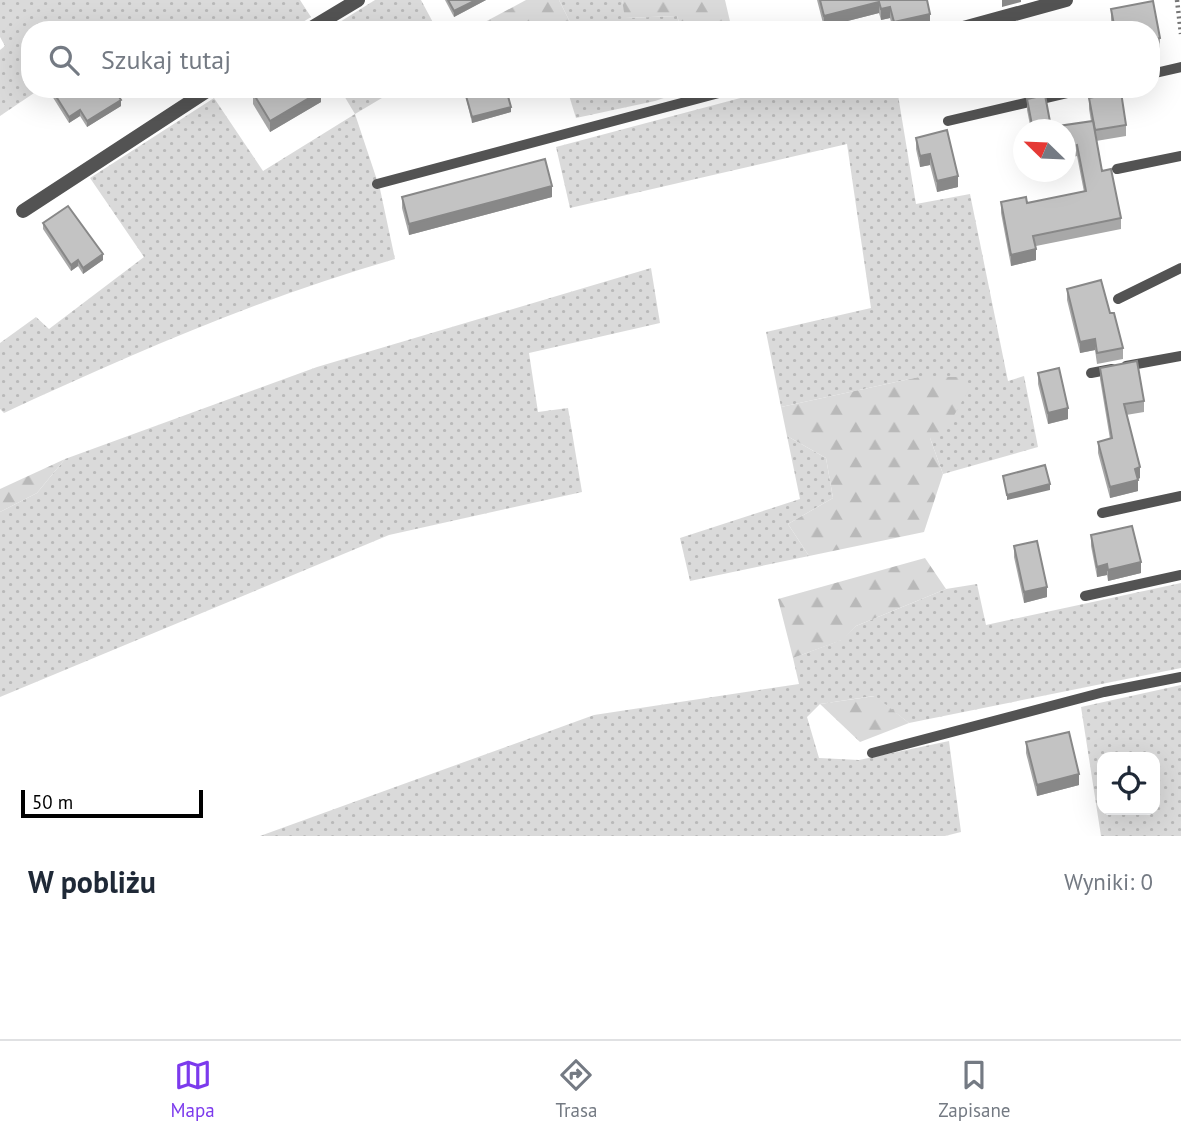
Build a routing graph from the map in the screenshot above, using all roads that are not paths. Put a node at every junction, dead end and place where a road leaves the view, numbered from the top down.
1 (358, 0) edge
2 (1066, 0) edge
3 (323, 21) edge
4 (989, 21) edge
5 (1181, 67) edge
6 (1160, 72) edge
7 (196, 98) edge
8 (700, 98) edge
9 (1046, 98) edge
10 (948, 121) dead end
11 (1181, 156) edge
12 (1117, 169) dead end
13 (377, 184) dead end
14 (23, 211) dead end
15 (1181, 268) edge
16 (1118, 299) dead end
17 (1181, 356) edge
18 (1091, 373) dead end
19 (1181, 496) edge
20 (1102, 513) dead end
21 (1181, 575) edge
22 (1085, 596) dead end
23 (1181, 677) edge
24 (872, 753) dead end

1 - 3 street
2 - 4 street
5 - 6 lane
7 - 14 street
8 - 13 lane
9 - 10 lane
11 - 12 lane
15 - 16 lane
17 - 18 lane
19 - 20 lane
21 - 22 lane
23 - 24 lane

